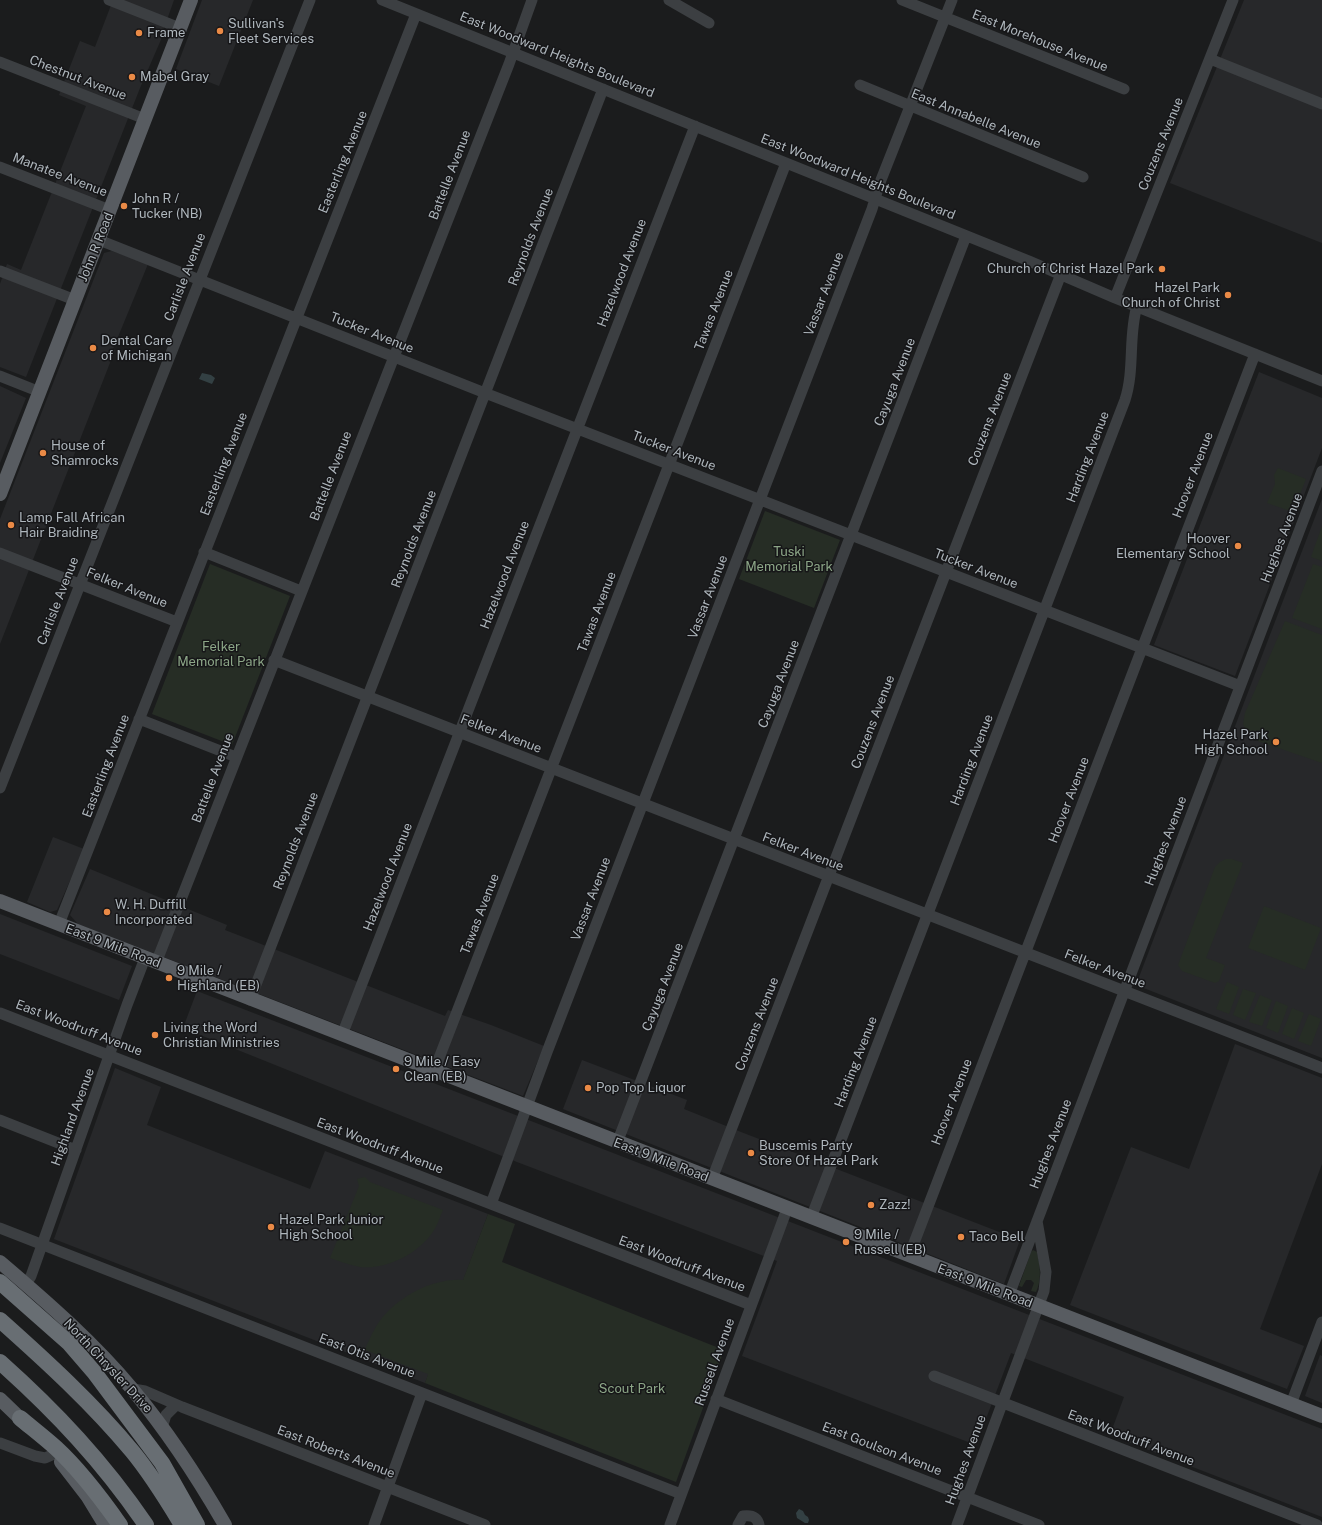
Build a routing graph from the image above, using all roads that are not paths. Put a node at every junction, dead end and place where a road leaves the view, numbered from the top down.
1 (109, 0) edge
2 (191, 0) edge
3 (310, 0) edge
4 (382, 0) edge
5 (532, 0) edge
6 (668, 0) edge
7 (902, 0) edge
8 (952, 0) edge
9 (1233, 0) edge
10 (416, 14) junction
11 (945, 18) junction
12 (709, 23) dead end
13 (180, 28) junction
14 (513, 52) junction
15 (1210, 59) junction
16 (0, 62) edge
17 (860, 85) dead end
18 (603, 89) junction
19 (1124, 89) dead end
20 (1322, 104) edge
21 (910, 107) junction
22 (145, 119) junction
23 (695, 126) junction
24 (786, 163) junction
25 (0, 167) edge
26 (1083, 177) dead end
27 (875, 199) junction
28 (110, 210) junction
29 (966, 236) junction
30 (99, 240) junction
31 (0, 271) edge
32 (1061, 274) junction
33 (199, 280) junction
34 (1116, 298) junction
35 (75, 300) junction
36 (1137, 306) junction
37 (296, 318) junction
38 (1255, 354) junction
39 (394, 356) junction
40 (0, 376) edge
41 (1322, 381) edge
42 (40, 392) junction
43 (485, 393) junction
44 (577, 428) junction
45 (669, 464) junction
46 (1322, 471) edge
47 (1, 490) edge
48 (760, 500) junction
49 (852, 535) junction
50 (204, 552) junction
51 (0, 553) edge
52 (946, 572) junction
53 (80, 584) junction
54 (301, 591) junction
55 (1044, 610) junction
56 (177, 622) junction
57 (1142, 648) junction
58 (274, 660) junction
59 (1240, 686) junction
60 (368, 697) junction
61 (139, 719) junction
62 (459, 733) junction
63 (236, 757) junction
64 (552, 768) junction
65 (0, 788) edge
66 (643, 804) junction
67 (734, 840) junction
68 (829, 877) junction
69 (0, 901) edge
70 (927, 915) junction
71 (59, 924) junction
72 (1025, 953) junction
73 (151, 960) junction
74 (1124, 991) junction
75 (250, 1000) junction
76 (0, 1012) edge
77 (342, 1035) junction
78 (110, 1055) junction
79 (1322, 1068) edge
80 (434, 1071) junction
81 (527, 1107) junction
82 (0, 1120) edge
83 (618, 1143) junction
84 (76, 1150) junction
85 (712, 1180) junction
86 (491, 1204) junction
87 (786, 1209) junction
88 (811, 1218) junction
89 (1037, 1221) junction
90 (0, 1228) edge
91 (0, 1231) edge
92 (43, 1244) junction
93 (908, 1256) junction
94 (0, 1262) edge
95 (0, 1282) edge
96 (26, 1284) junction
97 (1009, 1295) junction
98 (751, 1305) junction
99 (1038, 1306) junction
100 (0, 1320) edge
101 (1322, 1322) edge
102 (0, 1362) edge
103 (934, 1376) dead end
104 (133, 1389) junction
105 (422, 1393) junction
106 (0, 1399) edge
107 (716, 1400) junction
108 (1002, 1402) junction
109 (1291, 1404) junction
110 (176, 1405) junction
111 (1322, 1416) edge
112 (20, 1418) junction
113 (162, 1428) junction
114 (0, 1443) edge
115 (54, 1454) junction
116 (388, 1487) junction
117 (681, 1494) junction
118 (967, 1497) junction
119 (106, 1525) edge
120 (120, 1525) edge
121 (146, 1525) edge
122 (182, 1525) edge
123 (197, 1525) edge
124 (225, 1525) edge
125 (374, 1525) edge
126 (485, 1525) edge
127 (670, 1525) edge
128 (738, 1525) edge
129 (759, 1525) edge
130 (957, 1525) edge
131 (1039, 1525) edge
132 (1317, 1525) edge

1 - 13 street
2 - 13 main road, John R Road
3 - 33 street, Carlisle Avenue
4 - 10 street, East Woodward Heights Boulevard
5 - 14 street, Battelle Avenue
6 - 12 street
7 - 11 street, East Morehouse Avenue
8 - 11 street, Vassar Avenue
9 - 15 street, Couzens Avenue
10 - 14 street, East Woodward Heights Boulevard
10 - 37 street, Easterling Avenue
11 - 19 street, East Morehouse Avenue
11 - 21 street, Vassar Avenue
13 - 22 main road, John R Road
14 - 18 street, East Woodward Heights Boulevard
14 - 39 street, Battelle Avenue
15 - 20 street
15 - 34 street, Couzens Avenue
16 - 22 street, Chestnut Avenue
17 - 21 street, East Annabelle Avenue
18 - 23 street, East Woodward Heights Boulevard
18 - 43 street, Reynolds Avenue
21 - 26 street, East Annabelle Avenue
21 - 27 street, Vassar Avenue
22 - 28 main road, John R Road
23 - 24 street, East Woodward Heights Boulevard
23 - 44 street, Hazelwood Avenue
24 - 27 street, East Woodward Heights Boulevard
24 - 45 street, Tawas Avenue
25 - 28 street, Manatee Avenue
27 - 29 street, East Woodward Heights Boulevard
27 - 48 street, Vassar Avenue
28 - 30 main road, John R Road
29 - 32 street, East Woodward Heights Boulevard
29 - 49 street, Cayuga Avenue
30 - 33 street, Tucker Avenue
30 - 35 main road, John R Road
31 - 35 street
32 - 34 street, East Woodward Heights Boulevard
32 - 52 street, Couzens Avenue
33 - 37 street, Tucker Avenue
33 - 53 street, Carlisle Avenue
34 - 36 street, East Woodward Heights Boulevard
35 - 42 main road, John R Road
36 - 38 street, East Woodward Heights Boulevard
36 - 55 street, Harding Avenue
37 - 39 street, Tucker Avenue
37 - 50 street, Easterling Avenue
38 - 41 street, East Woodward Heights Boulevard
38 - 57 street, Hoover Avenue
39 - 43 street, Tucker Avenue
39 - 54 street, Battelle Avenue
40 - 42 street
42 - 47 main road, John R Road
43 - 44 street, Tucker Avenue
43 - 60 street, Reynolds Avenue
44 - 45 street, Tucker Avenue
44 - 62 street, Hazelwood Avenue
45 - 48 street, Tucker Avenue
45 - 64 street, Tawas Avenue
46 - 59 street, Hughes Avenue
48 - 49 street, Tucker Avenue
48 - 66 street, Vassar Avenue
49 - 52 street, Tucker Avenue
49 - 67 street, Cayuga Avenue
50 - 54 street
50 - 56 street, Easterling Avenue
51 - 53 street, Felker Avenue
52 - 55 street, Tucker Avenue
52 - 68 street, Couzens Avenue
53 - 56 street, Felker Avenue
53 - 65 street, Carlisle Avenue
54 - 58 street, Battelle Avenue
55 - 57 street, Tucker Avenue
55 - 70 street, Harding Avenue
56 - 61 street, Easterling Avenue
57 - 59 street, Tucker Avenue
57 - 72 street, Hoover Avenue
58 - 60 street, Felker Avenue
58 - 63 street, Battelle Avenue
59 - 74 street, Hughes Avenue
60 - 62 street, Felker Avenue
60 - 75 street, Reynolds Avenue
61 - 63 street
61 - 71 street, Easterling Avenue
62 - 64 street, Felker Avenue
62 - 77 street, Hazelwood Avenue
63 - 73 street, Battelle Avenue
64 - 66 street, Felker Avenue
64 - 80 street, Tawas Avenue
66 - 67 street, Felker Avenue
66 - 81 street, Vassar Avenue
67 - 68 street, Felker Avenue
67 - 83 street, Cayuga Avenue
68 - 70 street, Felker Avenue
68 - 85 street, Couzens Avenue
69 - 71 main road, East 9 Mile Road
70 - 72 street, Felker Avenue
70 - 88 street, Harding Avenue
71 - 73 main road, East 9 Mile Road
72 - 74 street, Felker Avenue
72 - 93 street, Hoover Avenue
73 - 75 main road, East 9 Mile Road
73 - 78 street, Highland Avenue
74 - 79 street, Felker Avenue
74 - 89 street, Hughes Avenue
75 - 77 main road, East 9 Mile Road
76 - 78 street, East Woodruff Avenue
77 - 80 main road, East 9 Mile Road
78 - 84 street, Highland Avenue
78 - 86 street, East Woodruff Avenue
80 - 81 main road, East 9 Mile Road
81 - 83 main road, East 9 Mile Road
81 - 86 street, Vassar Avenue
82 - 84 street
83 - 85 main road, East 9 Mile Road
84 - 92 street, Highland Avenue
85 - 87 main road, East 9 Mile Road
86 - 98 street, East Woodruff Avenue
87 - 88 main road, East 9 Mile Road
87 - 98 street, Russell Avenue
88 - 93 main road, East 9 Mile Road
89 - 97 street, Hughes Avenue
89 - 99 street, Hughes Avenue
90 - 92 street
91 - 92 street
92 - 96 street, Highland Avenue
92 - 105 street, East Otis Avenue
93 - 97 main road, East 9 Mile Road
94 - 96 main road, North Chrysler Drive
95 - 123 highway
96 - 104 main road, North Chrysler Drive
97 - 99 main road, East 9 Mile Road
98 - 107 street, Russell Avenue
99 - 108 street, Hughes Avenue
99 - 109 main road, East 9 Mile Road
100 - 122 highway
101 - 109 street
102 - 121 highway
103 - 108 street, East Woodruff Avenue
104 - 110 street, East Roberts Avenue
104 - 113 main road, North Chrysler Drive
105 - 116 street
105 - 117 street, East Otis Avenue
106 - 112 main road
107 - 117 street, Russell Avenue
107 - 118 street, East Goulson Avenue
108 - 118 street, Hughes Avenue
108 - 132 street, East Woodruff Avenue
109 - 111 main road, East 9 Mile Road
110 - 113 street
110 - 116 street, East Roberts Avenue
112 - 115 main road
112 - 120 highway
113 - 124 main road, North Chrysler Drive
114 - 115 street
115 - 119 main road
116 - 125 street
116 - 126 street, East Roberts Avenue
117 - 127 street, Russell Avenue
118 - 130 street, Hughes Avenue
118 - 131 street, East Goulson Avenue
128 - 129 street

